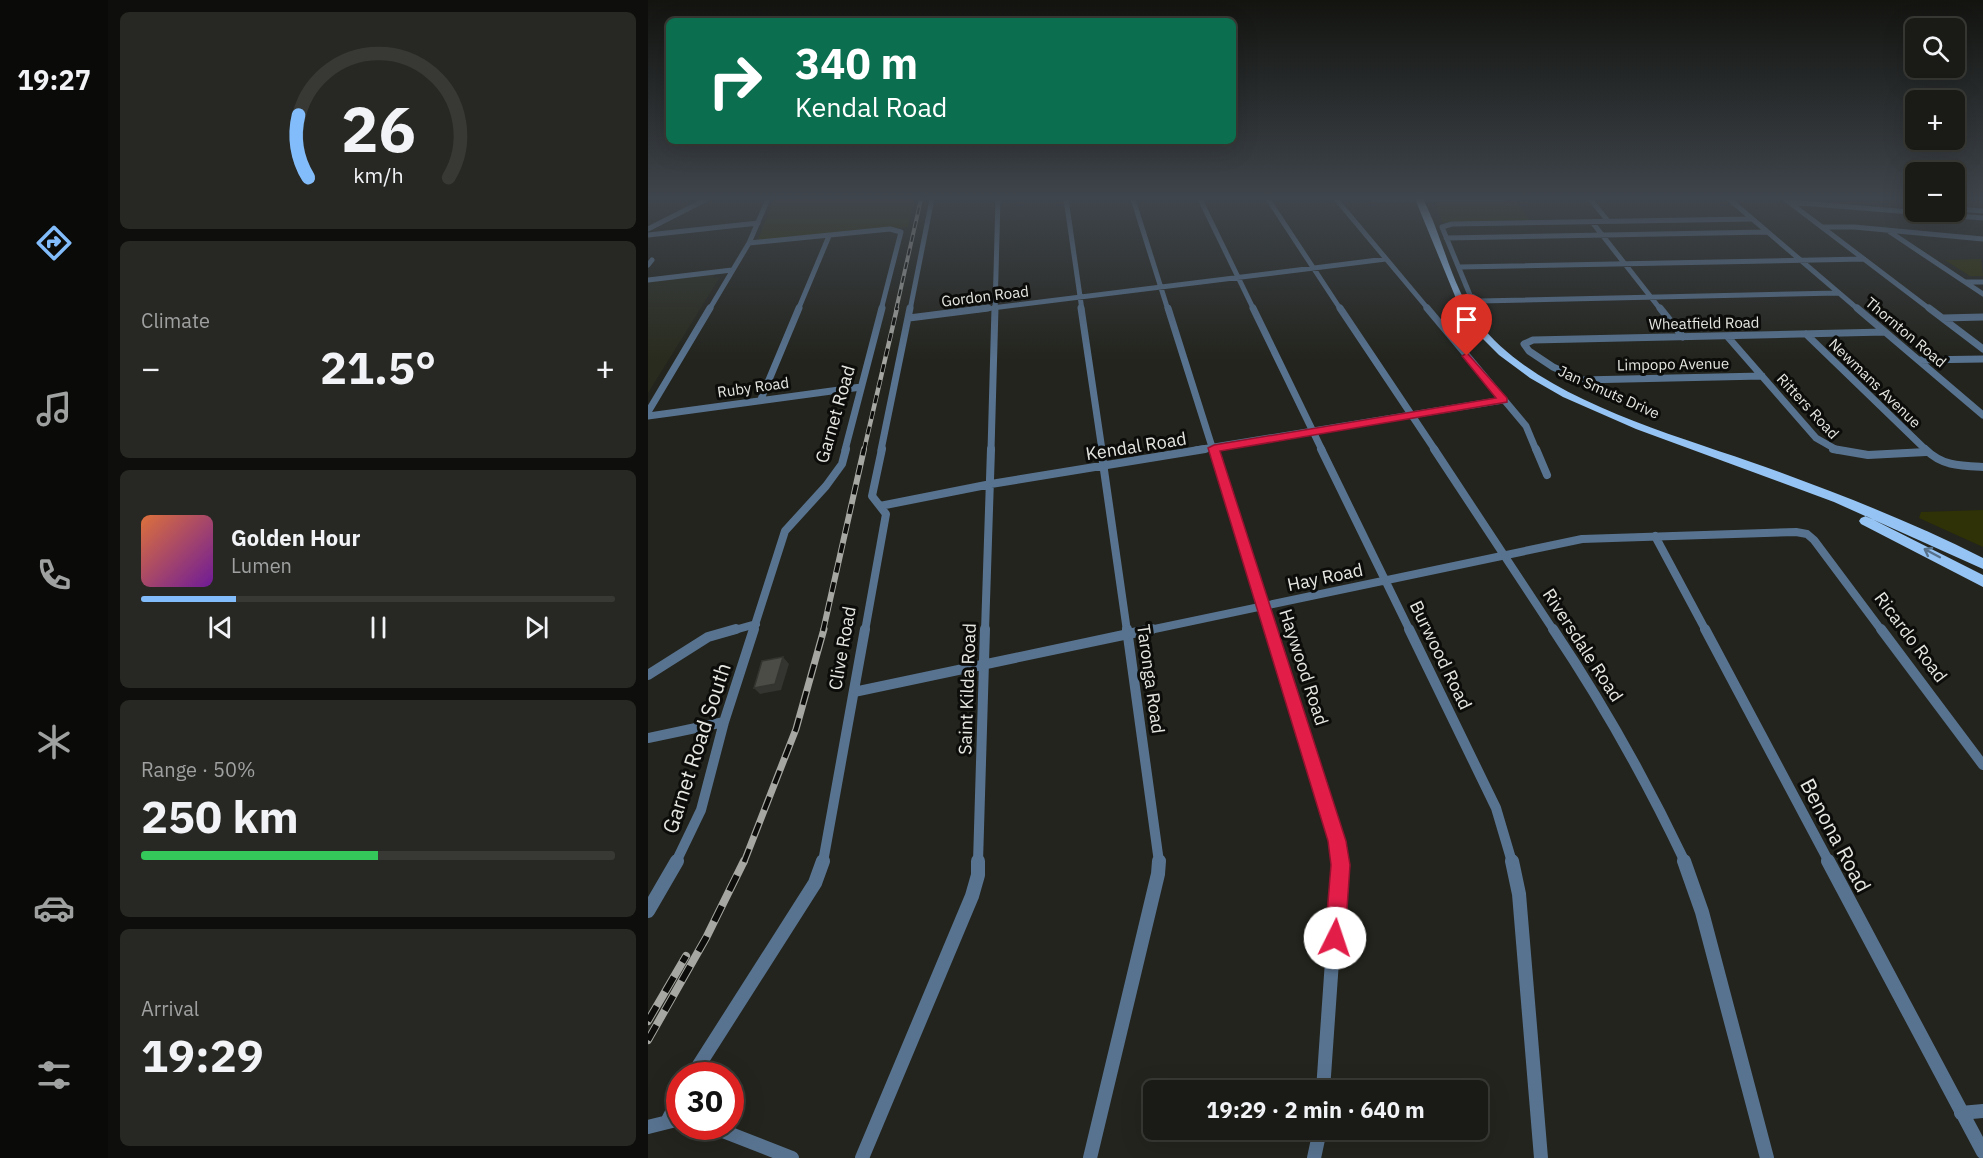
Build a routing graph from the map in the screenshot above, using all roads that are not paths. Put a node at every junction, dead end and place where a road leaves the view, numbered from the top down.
1 (743, 253) edge
2 (822, 253) edge
3 (894, 253) edge
4 (922, 253) edge
5 (996, 253) edge
6 (1074, 253) edge
7 (1151, 253) edge
8 (1227, 253) edge
9 (1304, 253) edge
10 (1380, 253) edge
11 (1441, 253) edge
12 (1453, 253) edge
13 (1617, 253) edge
14 (1793, 253) edge
15 (1856, 253) edge
16 (1923, 253) edge
17 (1864, 259) junction
18 (1386, 260) junction
19 (1801, 260) junction
20 (1625, 264) junction
21 (1459, 267) junction
22 (1314, 268) junction
23 (732, 270) junction
24 (1239, 277) junction
25 (648, 279) edge
26 (1966, 282) junction
27 (1983, 282) edge
28 (1162, 287) junction
29 (1839, 293) junction
30 (1983, 294) edge
31 (1081, 297) junction
32 (1652, 297) junction
33 (995, 307) junction
34 (1983, 317) edge
35 (909, 318) junction
36 (1943, 318) junction
37 (1885, 332) junction
38 (1806, 334) junction
39 (1683, 336) junction
40 (1727, 336) junction
41 (1524, 344) joint
42 (1983, 348) edge
43 (1983, 359) edge
44 (1919, 360) junction
45 (1762, 376) junction
46 (861, 387) junction
47 (760, 399) junction
48 (1503, 400) junction
49 (648, 414) edge
50 (1412, 415) junction
51 (1983, 415) edge
52 (1314, 431) junction
53 (1214, 448) junction
54 (1705, 449) junction
55 (1926, 452) junction
56 (1104, 466) junction
57 (1983, 467) edge
58 (1547, 476) dead end
59 (991, 484) junction
60 (880, 506) junction
61 (1807, 534) joint
62 (1655, 536) junction
63 (1506, 556) junction
64 (1983, 564) edge
65 (1387, 581) junction
66 (1983, 582) edge
67 (1264, 606) junction
68 (756, 624) junction
69 (1128, 635) junction
70 (984, 665) junction
71 (648, 675) edge
72 (854, 692) junction
73 (724, 722) junction
74 (648, 738) edge
75 (1983, 765) edge
76 (648, 911) edge
77 (701, 1062) edge
78 (1324, 1080) edge
79 (1983, 1111) edge
80 (1961, 1113) junction
81 (666, 1122) edge
82 (648, 1127) edge
83 (744, 1139) edge
84 (1318, 1140) edge
85 (1983, 1152) edge
86 (792, 1158) edge
87 (862, 1158) edge
88 (1090, 1158) edge
89 (1314, 1158) edge
90 (1541, 1158) edge
91 (1767, 1158) edge

1 - 23 street
2 - 47 street
3 - 46 street, Garnet Road
4 - 35 street, Clive Road
5 - 33 street, Saint Kilda Road
6 - 31 street, Taronga Road
7 - 28 street, Haywood Road
8 - 24 street, Burwood Road
9 - 22 street, Riversdale Road
10 - 18 street
11 - 54 main road, Jan Smuts Drive
12 - 21 street
13 - 20 street
14 - 19 street, Thornton Road
15 - 17 street
16 - 26 street
17 - 19 street
17 - 36 street
18 - 22 street, Gordon Road
18 - 48 street
19 - 20 street
19 - 29 street, Thornton Road
20 - 21 street
20 - 32 street
21 - 32 street
22 - 24 street, Gordon Road
22 - 50 street, Riversdale Road
23 - 25 street
23 - 49 street
24 - 28 street, Gordon Road
24 - 52 street, Burwood Road
26 - 27 street
26 - 30 street
28 - 31 street, Gordon Road
28 - 53 street, Haywood Road
29 - 32 street
29 - 37 street, Thornton Road
31 - 33 street, Gordon Road
31 - 56 street, Taronga Road
32 - 39 street
33 - 35 street, Gordon Road
33 - 59 street, Saint Kilda Road
34 - 36 street
35 - 60 street, Clive Road
36 - 42 street
37 - 38 street, Wheatfield Road
37 - 44 street, Thornton Road
38 - 40 street, Wheatfield Road
38 - 55 street, Newmans Avenue
39 - 40 street, Wheatfield Road
39 - 41 street, Wheatfield Road
40 - 45 street, Ritters Road
41 - 45 street, Limpopo Avenue
43 - 44 street
44 - 51 street, Thornton Road
45 - 55 street, Ritters Road
46 - 47 street, Ruby Road
46 - 68 street, Garnet Road
47 - 49 street, Ruby Road
48 - 50 street, Kendal Road
48 - 58 street
50 - 52 street, Kendal Road
50 - 63 street, Riversdale Road
52 - 53 street, Kendal Road
52 - 65 street, Burwood Road
53 - 56 street, Kendal Road
53 - 67 street, Haywood Road
54 - 64 main road, Jan Smuts Drive
66 -> 54 main road, Jan Smuts Drive
55 - 57 street
56 - 59 street, Kendal Road
56 - 69 street, Taronga Road
59 - 60 street, Kendal Road
59 - 70 street, Saint Kilda Road
60 - 72 street, Clive Road
61 - 62 street, Hay Road
61 - 75 street, Ricardo Road
62 - 63 street, Hay Road
62 - 80 street, Benona Road
63 - 65 street, Hay Road
63 - 91 street, Riversdale Road
65 - 67 street, Hay Road
65 - 90 street, Burwood Road
67 - 69 street, Hay Road
67 - 78 street, Haywood Road
68 - 71 street
68 - 73 street, Garnet Road South
69 - 70 street, Hay Road
69 - 88 street, Taronga Road
70 - 72 street, Hay Road
70 - 87 street, Saint Kilda Road
72 - 77 street, Clive Road
73 - 74 street
73 - 76 street, Garnet Road South
79 - 80 street
80 - 85 street, Benona Road
81 - 82 street
83 - 86 street
84 - 89 street

